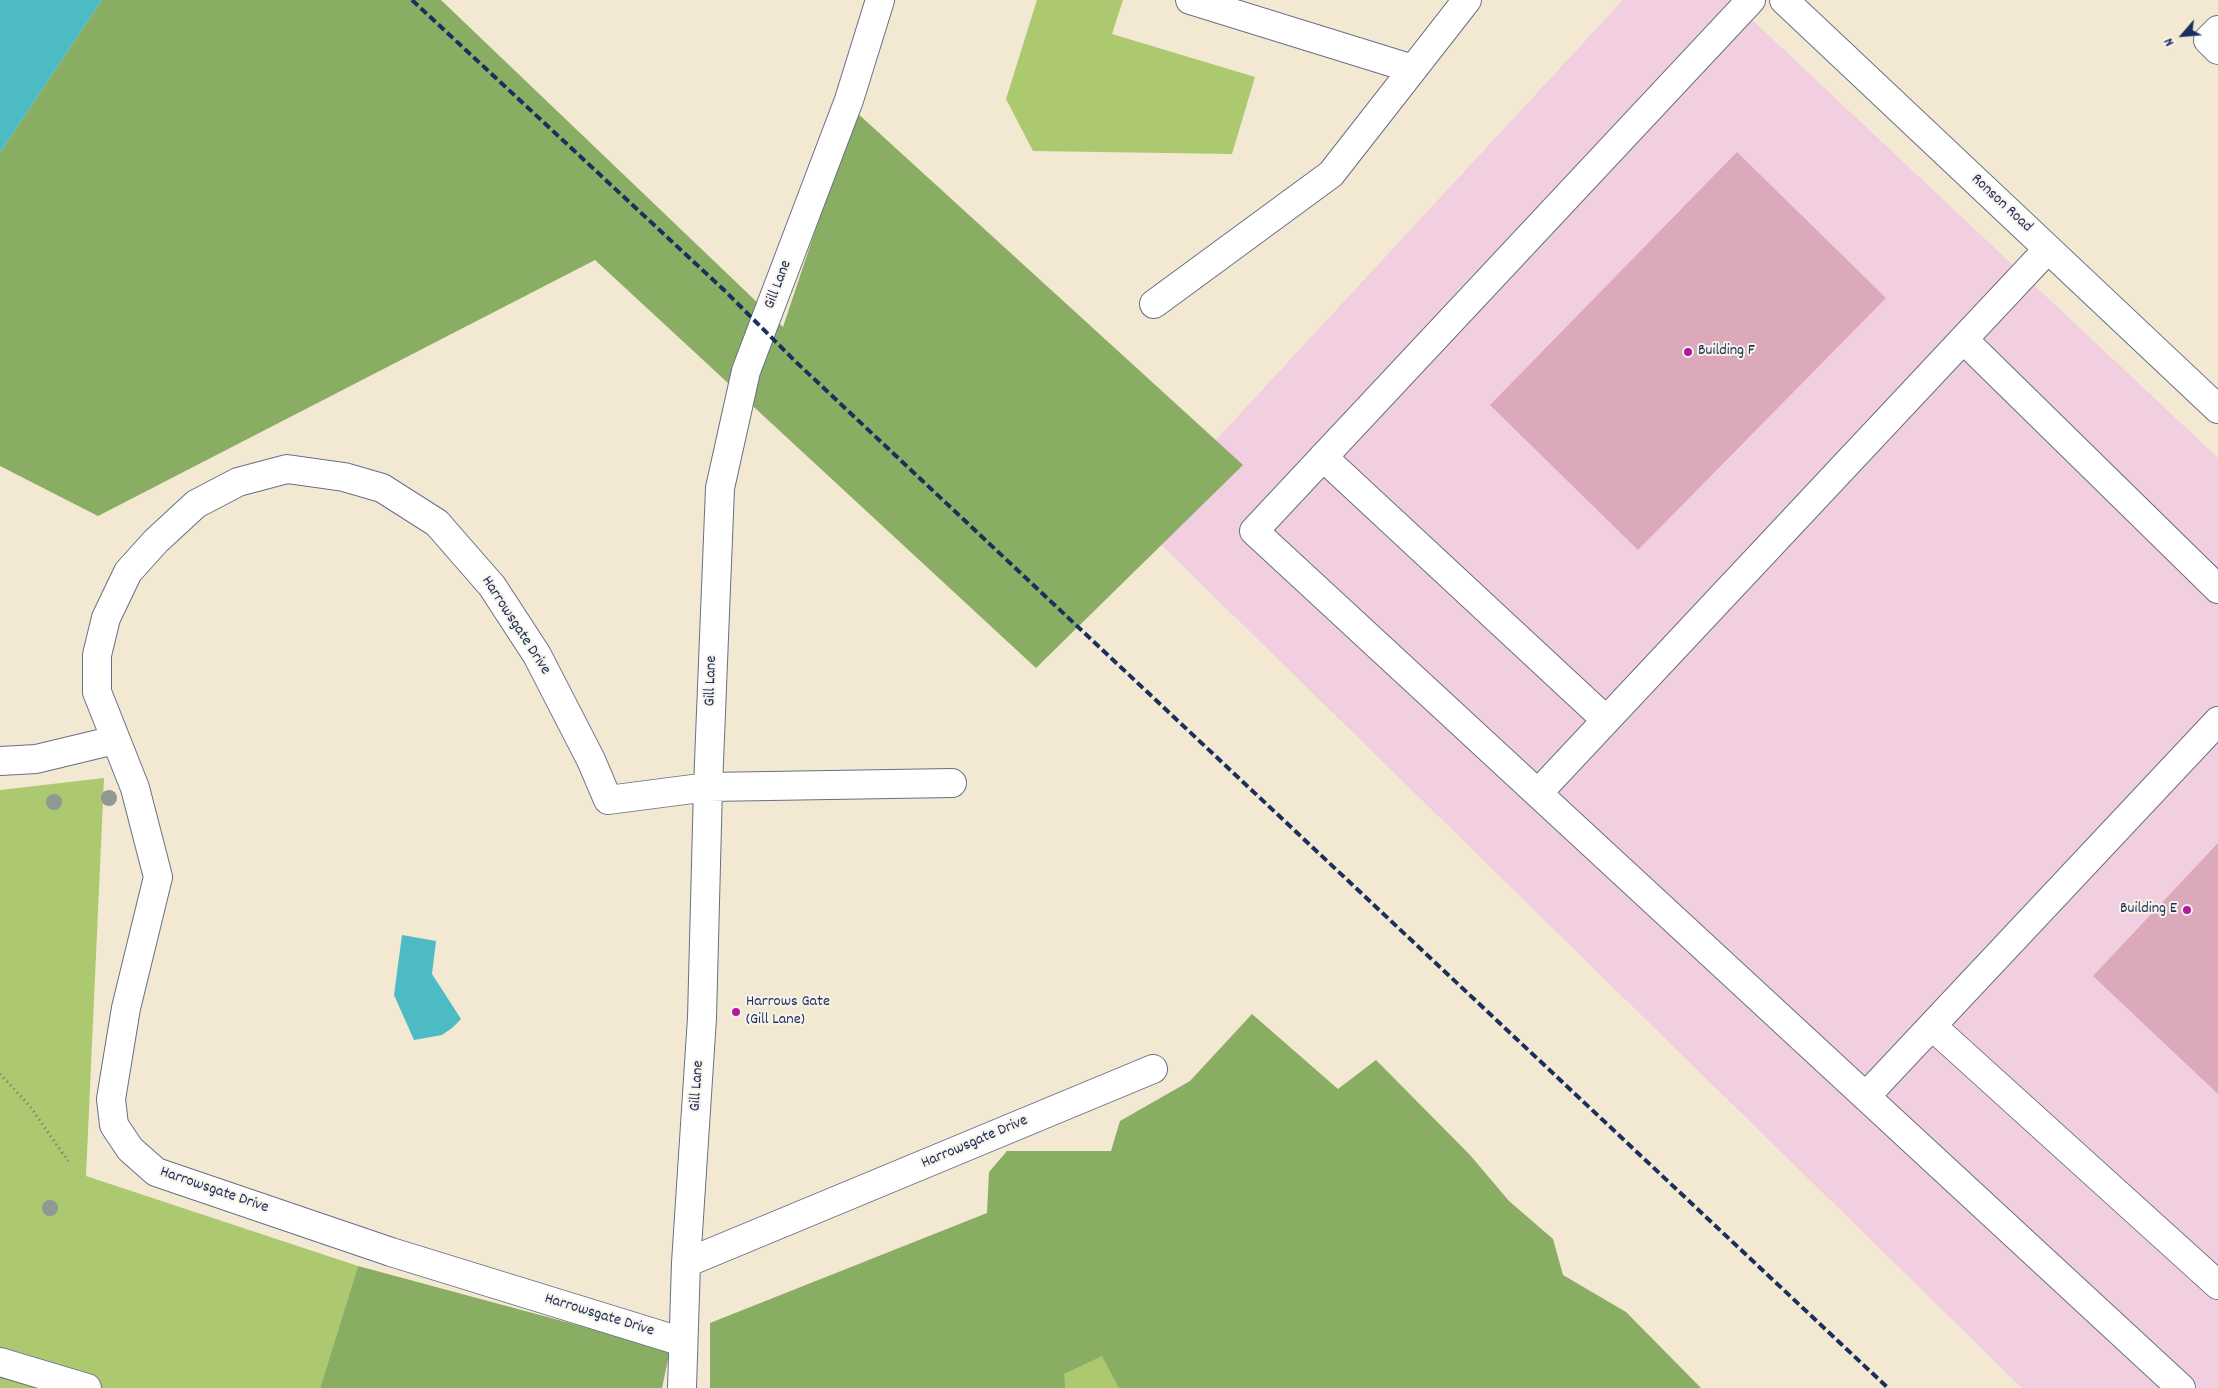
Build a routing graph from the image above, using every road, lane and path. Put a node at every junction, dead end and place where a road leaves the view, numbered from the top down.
1 (880, 0) edge
2 (1190, 0) edge
3 (1467, 0) edge
4 (1751, 0) edge
5 (1784, 0) edge
6 (2218, 30) edge
7 (2218, 50) edge
8 (1413, 69) junction
9 (2048, 249) junction
10 (1154, 304) dead end
11 (1964, 340) junction
12 (2218, 409) edge
13 (1323, 458) junction
14 (2218, 589) edge
15 (1606, 720) junction
16 (2218, 721) edge
17 (114, 740) junction
18 (0, 760) edge
19 (952, 783) dead end
20 (708, 787) junction
21 (1538, 793) junction
22 (1932, 1026) junction
23 (1153, 1069) dead end
24 (0, 1074) edge
25 (1866, 1096) junction
26 (68, 1161) dead end
27 (686, 1263) junction
28 (2218, 1285) edge
29 (683, 1342) junction
30 (0, 1362) edge
31 (87, 1388) edge
32 (682, 1388) edge
33 (2181, 1388) edge

1 - 20 street, Gill Lane
2 - 8 street
3 - 8 street
4 - 13 street
5 - 9 street, Ronson Road
6 - 7 street
8 - 10 street
9 - 11 street
9 - 12 street, Ronson Road
11 - 14 street
11 - 15 street
13 - 15 street
13 - 21 street
15 - 21 street
16 - 22 street
17 - 18 street
17 - 20 street, Harrowsgate Drive
17 - 29 street, Harrowsgate Drive
19 - 20 street, Harrowsgate Drive
20 - 27 street, Gill Lane
21 - 25 street
22 - 25 street
22 - 28 street
23 - 27 street, Harrowsgate Drive
24 - 26 path
25 - 33 street
27 - 29 street, Gill Lane
29 - 32 street, Gill Lane
30 - 31 street

